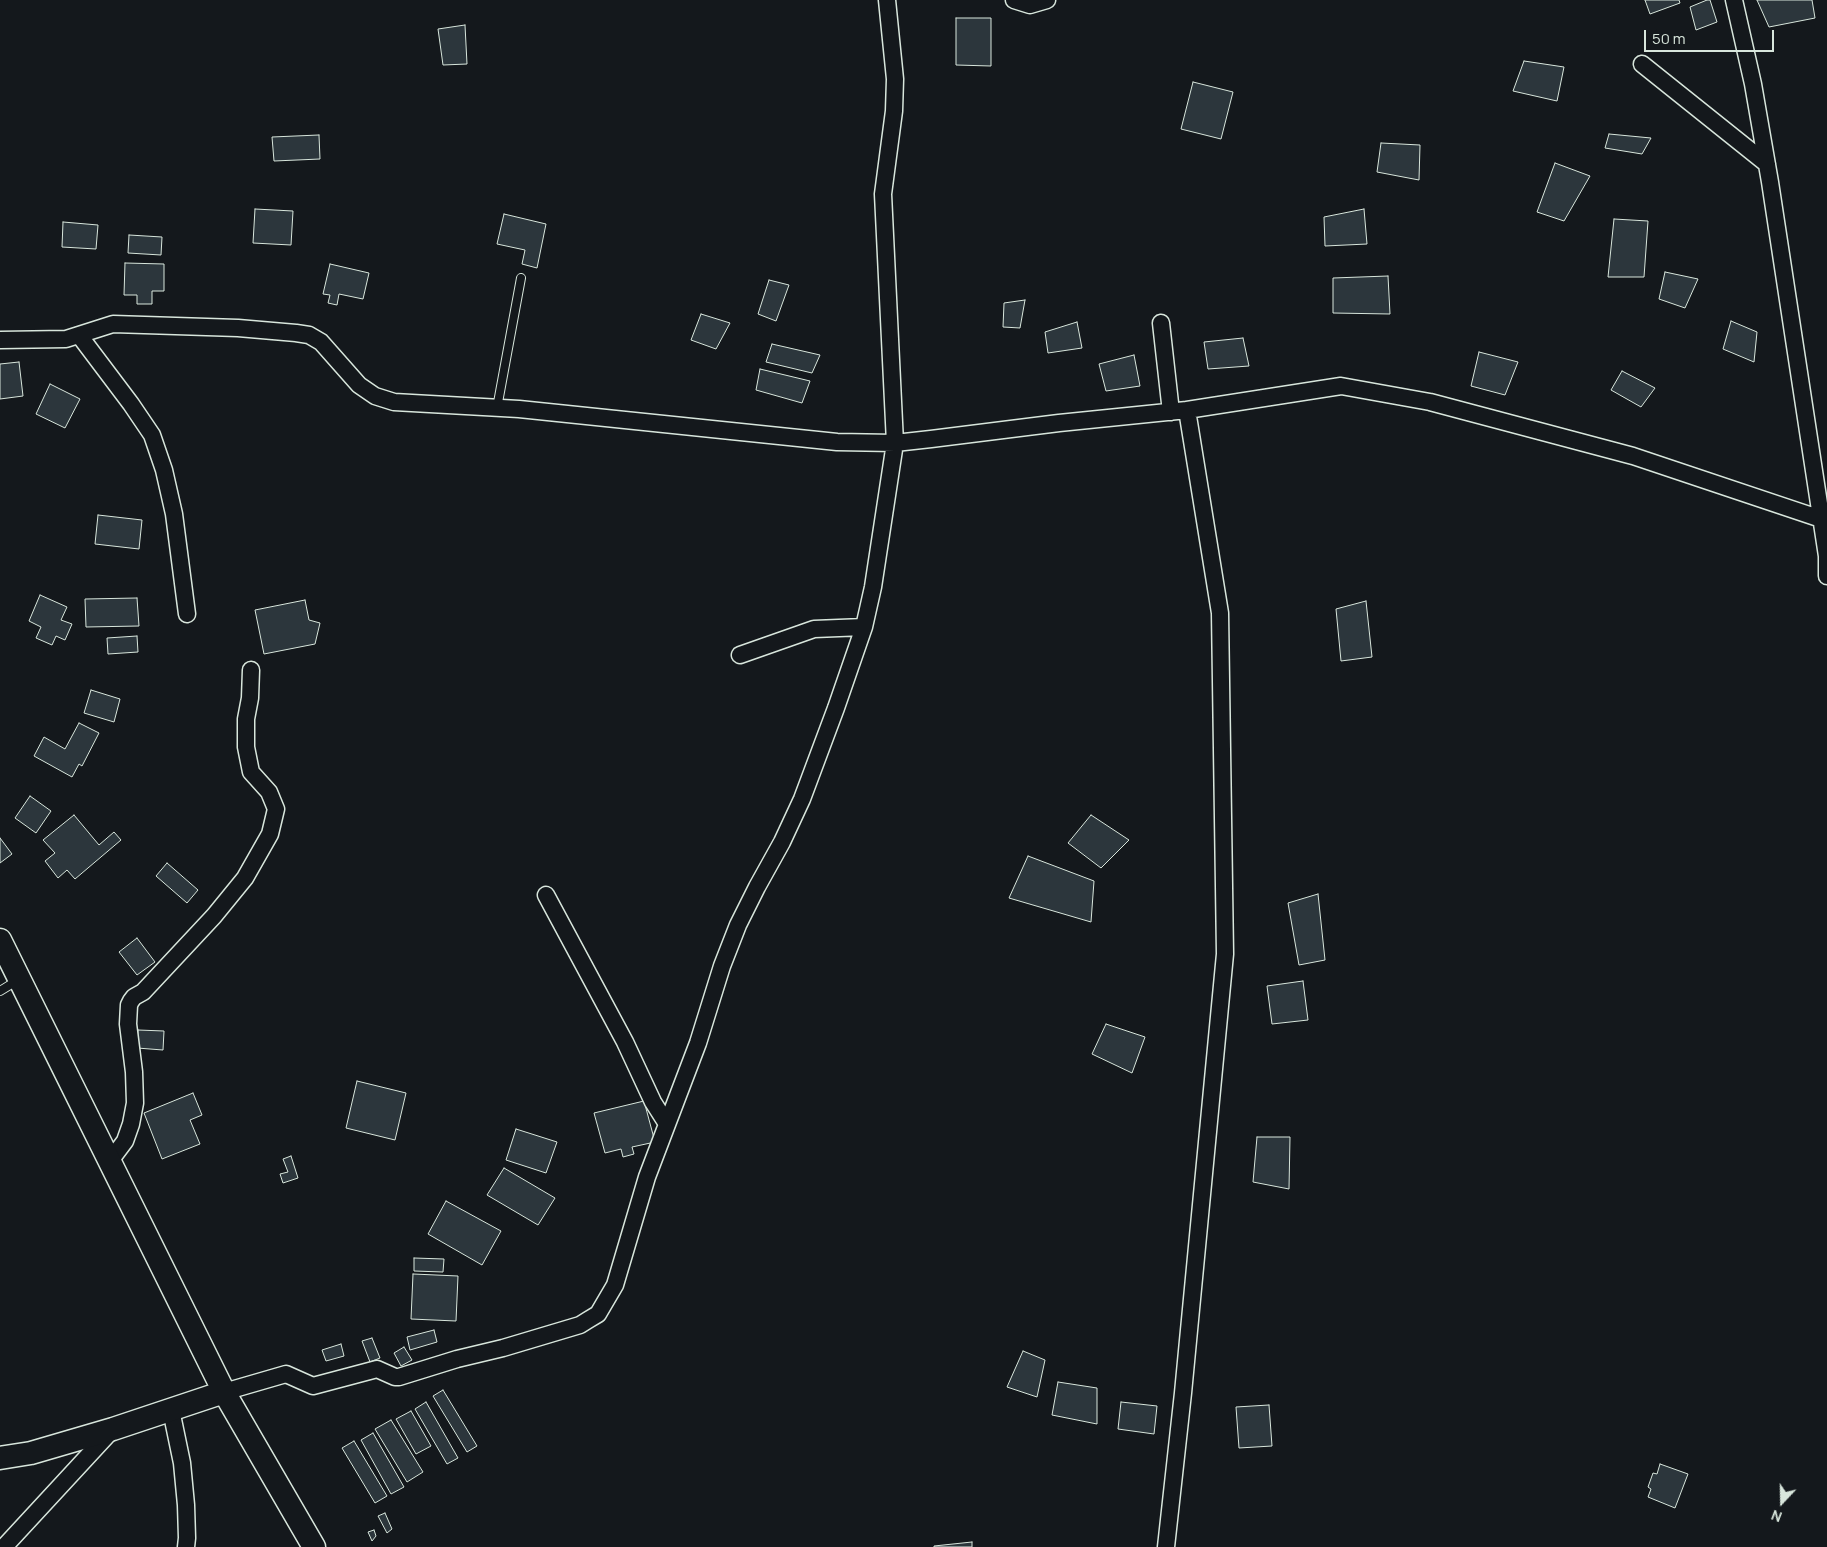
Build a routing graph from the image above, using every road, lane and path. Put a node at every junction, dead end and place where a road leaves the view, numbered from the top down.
1 (887, 0) edge
2 (1014, 0) edge
3 (1047, 0) edge
4 (1734, 0) edge
5 (1642, 64) dead end
6 (1767, 164) junction
7 (521, 278) dead end
8 (1160, 323) dead end
9 (80, 335) junction
10 (0, 340) edge
11 (497, 408) junction
12 (1179, 411) junction
13 (895, 443) junction
14 (1823, 519) edge
15 (1827, 576) edge
16 (187, 614) dead end
17 (864, 627) junction
18 (740, 655) dead end
19 (251, 670) dead end
20 (546, 895) dead end
21 (0, 940) edge
22 (20, 979) junction
23 (0, 991) edge
24 (668, 1124) junction
25 (110, 1162) junction
26 (224, 1392) junction
27 (171, 1410) junction
28 (113, 1429) junction
29 (0, 1458) edge
30 (4, 1547) edge
31 (186, 1547) edge
32 (314, 1547) edge
33 (1166, 1547) edge

1 - 13 street
2 - 3 street
4 - 6 street
5 - 6 street
6 - 14 street
7 - 11 lane
8 - 12 street
9 - 10 street
9 - 11 street
9 - 16 street
11 - 13 street
12 - 13 street
12 - 14 street
12 - 33 street
13 - 17 street
14 - 15 street
17 - 18 street
17 - 24 street
19 - 25 street
20 - 24 street
21 - 22 main road
22 - 23 lane
22 - 25 main road
24 - 26 street
25 - 26 main road
26 - 27 main road
26 - 32 main road
27 - 28 main road
27 - 31 street
28 - 29 main road
28 - 30 street

